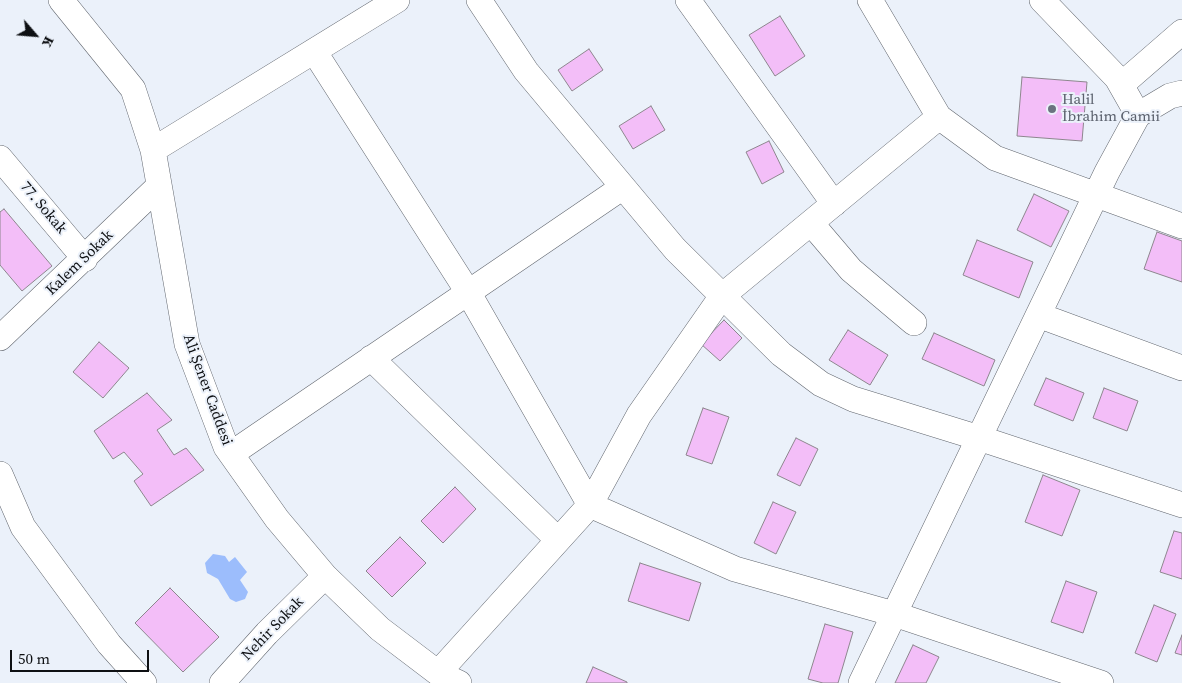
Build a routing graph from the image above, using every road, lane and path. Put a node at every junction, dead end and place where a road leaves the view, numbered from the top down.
1 (61, 0) edge
2 (397, 0) edge
3 (478, 0) edge
4 (688, 0) edge
5 (870, 0) edge
6 (1042, 0) edge
7 (1182, 32) edge
8 (314, 51) junction
9 (1121, 85) junction
10 (1182, 93) edge
11 (1138, 115) junction
12 (939, 117) junction
13 (153, 150) junction
14 (0, 158) edge
15 (159, 186) junction
16 (623, 187) junction
17 (1096, 195) junction
18 (834, 204) junction
19 (811, 223) junction
20 (1182, 226) edge
21 (85, 259) junction
22 (468, 292) junction
23 (722, 296) junction
24 (1038, 316) junction
25 (914, 323) dead end
26 (0, 338) edge
27 (371, 358) junction
28 (1182, 368) edge
29 (979, 438) junction
30 (231, 454) junction
31 (0, 474) edge
32 (590, 505) junction
33 (1182, 505) edge
34 (558, 540) junction
35 (325, 576) junction
36 (894, 614) junction
37 (448, 678) edge
38 (144, 683) edge
39 (222, 683) edge
40 (861, 683) edge
41 (1101, 683) edge

1 - 13 street, Ali Şener Caddesi
2 - 8 street
3 - 16 street
4 - 18 street
5 - 12 street
6 - 9 street
7 - 9 street
8 - 13 street
8 - 22 street
9 - 11 street
10 - 11 street
11 - 17 street
12 - 17 street
12 - 18 street
13 - 15 street, Ali Şener Caddesi
14 - 21 street, 77. Sokak
15 - 21 street, Kalem Sokak
15 - 30 street, Ali Şener Caddesi
16 - 22 street
16 - 23 street
17 - 20 street
17 - 24 street
18 - 19 street
19 - 23 street
19 - 25 street
21 - 26 street, Kalem Sokak
22 - 27 street
22 - 32 street
23 - 29 street
23 - 32 street
24 - 28 street
24 - 29 street
27 - 30 street
27 - 34 street
29 - 33 street
29 - 36 street
30 - 35 street, Ali Şener Caddesi
31 - 38 street
32 - 34 street
32 - 36 street
34 - 37 street
35 - 37 street, Ali Şener Caddesi
35 - 39 street, Nehir Sokak
36 - 40 street
36 - 41 street

